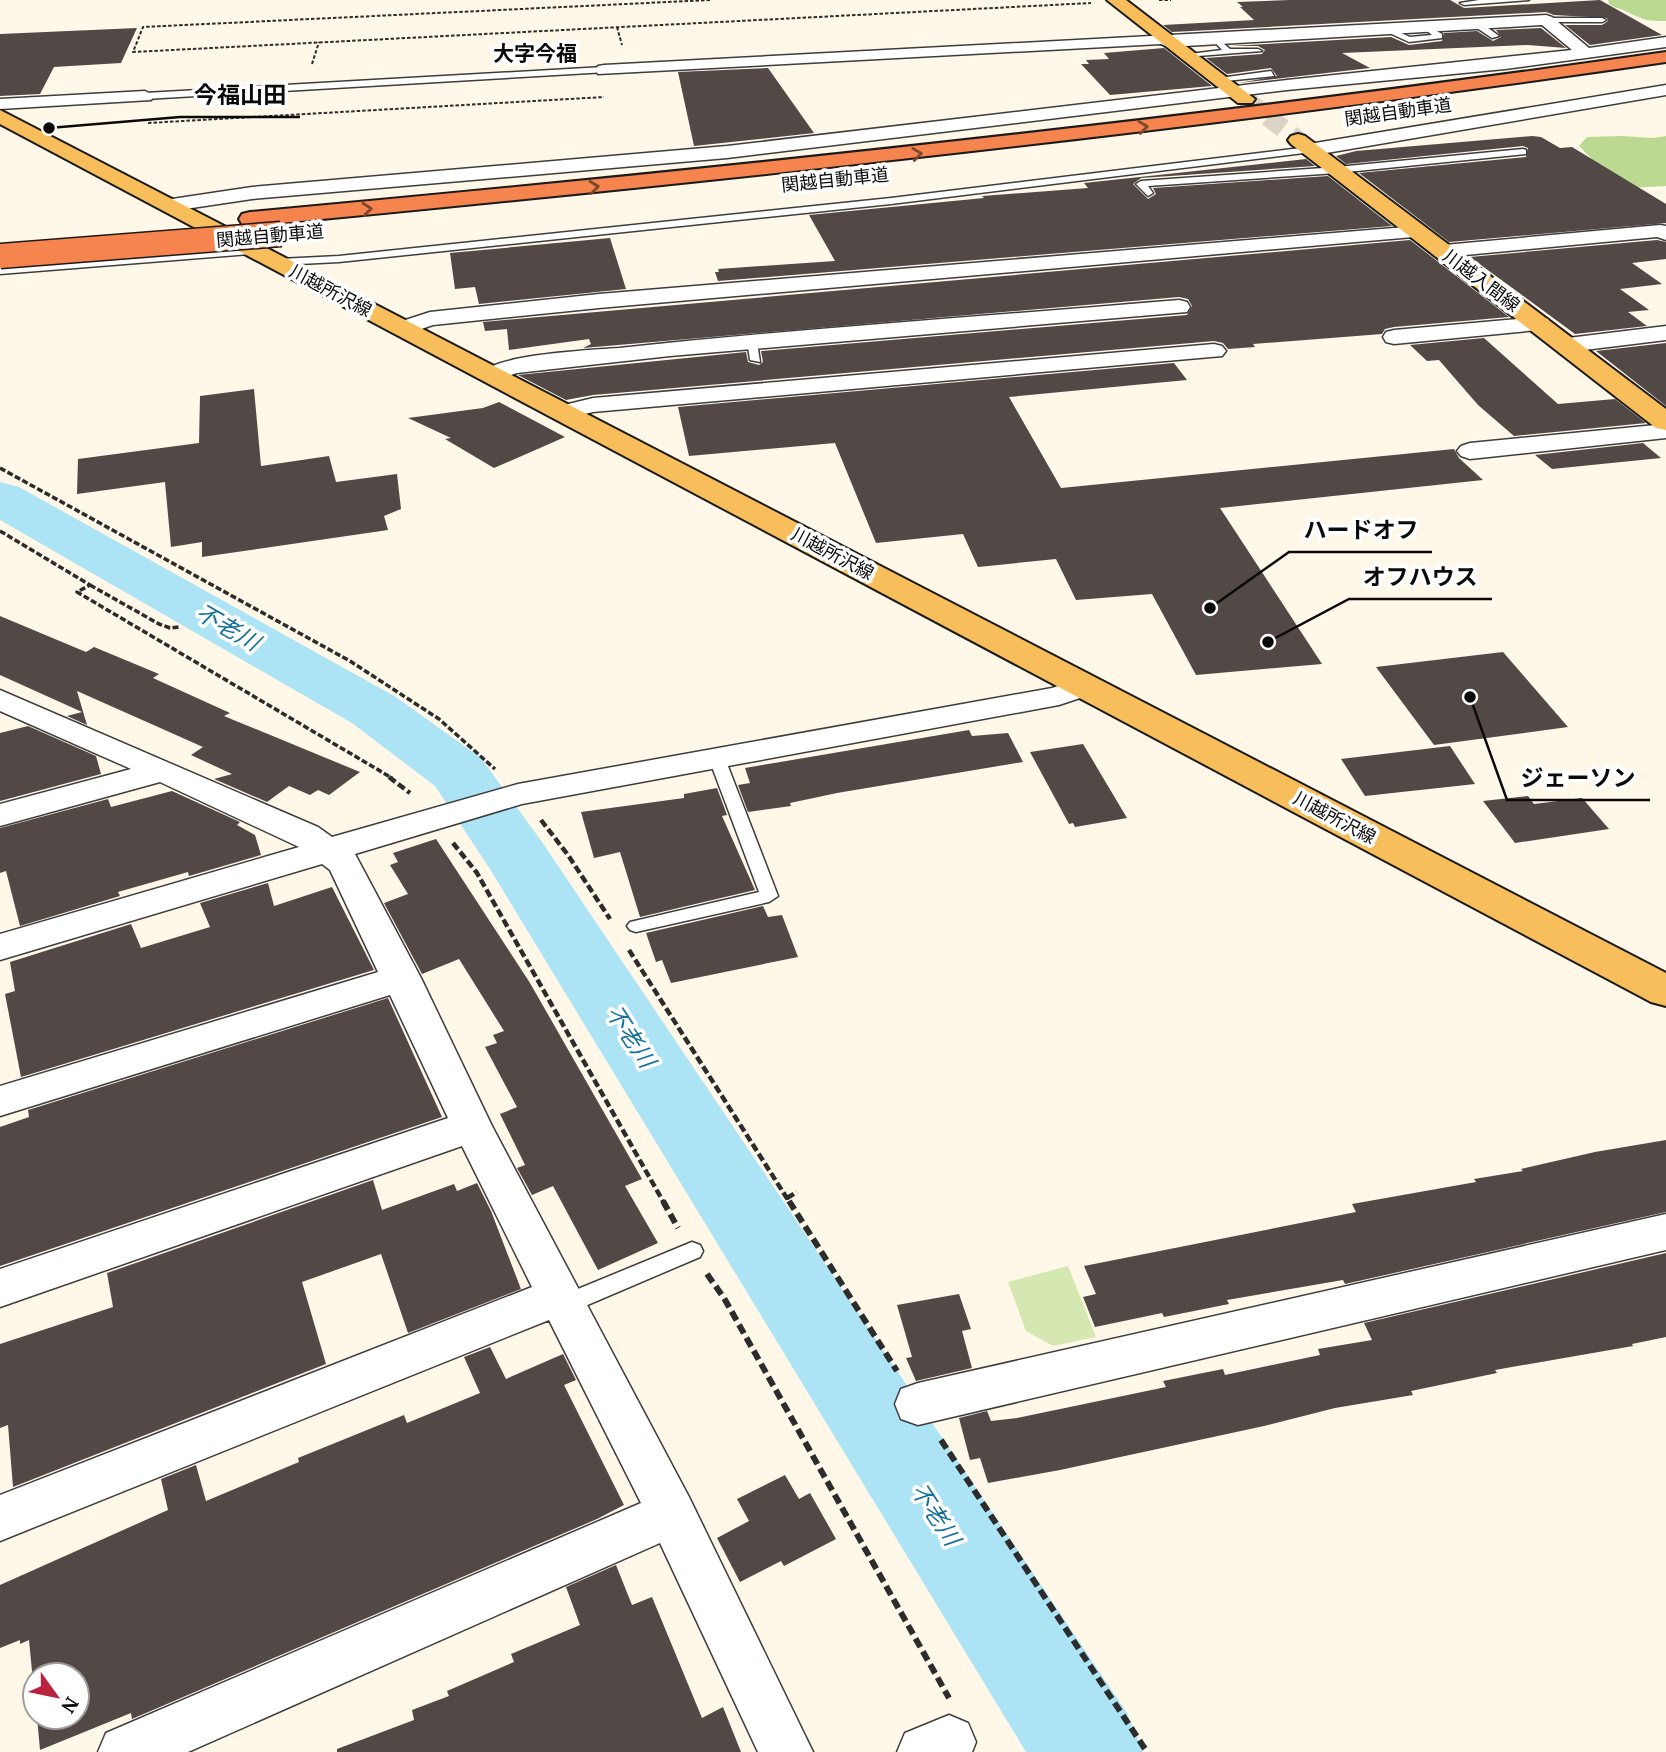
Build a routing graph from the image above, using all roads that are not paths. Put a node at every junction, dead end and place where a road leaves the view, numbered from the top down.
1 (1525, 0) edge
2 (1117, 1) edge
3 (1459, 4) edge
4 (1546, 20) junction
5 (1602, 20) dead end
6 (1172, 22) dead end
7 (1145, 23) junction
8 (1477, 24) junction
9 (1495, 36) dead end
10 (1216, 39) junction
11 (1166, 40) junction
12 (1666, 42) edge
13 (1258, 51) dead end
14 (1228, 52) junction
15 (1586, 53) junction
16 (1185, 55) junction
17 (1666, 57) edge
18 (604, 70) joint
19 (1666, 72) edge
20 (1271, 74) dead end
21 (1216, 79) junction
22 (1666, 90) edge
23 (1240, 95) junction
24 (145, 96) joint
25 (0, 104) edge
26 (0, 116) edge
27 (1303, 145) junction
28 (1523, 152) dead end
29 (1336, 170) junction
30 (1148, 193) dead end
31 (172, 205) junction
32 (1418, 232) junction
33 (1666, 234) edge
34 (0, 237) edge
35 (273, 249) junction
36 (1444, 251) junction
37 (0, 256) edge
38 (0, 271) edge
39 (1179, 307) dead end
40 (1540, 324) junction
41 (404, 328) junction
42 (1666, 333) edge
43 (855, 334) junction
44 (1394, 337) dead end
45 (1568, 345) junction
46 (1214, 351) dead end
47 (493, 374) junction
48 (874, 379) junction
49 (565, 412) junction
50 (1666, 422) edge
51 (1666, 431) edge
52 (1470, 451) dead end
53 (1084, 686) junction
54 (6, 706) edge
55 (716, 756) junction
56 (164, 771) junction
57 (0, 815) edge
58 (328, 849) junction
59 (636, 926) dead end
60 (0, 947) edge
61 (402, 978) junction
62 (1666, 991) edge
63 (0, 1101) edge
64 (472, 1126) junction
65 (1666, 1232) edge
66 (692, 1251) road end
67 (0, 1288) edge
68 (562, 1301) junction
69 (918, 1404) road end
70 (672, 1514) junction
71 (0, 1518) edge
72 (125, 1752) edge
73 (786, 1752) edge

1 - 3 lane
2 - 7 main road
4 - 5 lane
4 - 8 street
4 - 15 street
6 - 7 street
7 - 11 main road
8 - 9 lane
8 - 10 street
10 - 11 street
10 - 14 lane
11 - 16 main road
11 - 18 street
12 - 15 street
13 - 14 lane
14 - 16 lane
15 - 23 street
16 - 21 main road
34 -> 17 highway, 関越自動車道
18 - 24 lane
19 - 35 highway, 関越自動車道
20 - 21 lane
21 - 23 main road
22 - 27 street
23 - 31 street
24 - 25 street
26 - 31 main road, 川越所沢線
27 - 29 main road, 川越入間線
27 - 35 lane
28 - 29 lane
29 - 30 lane
29 - 32 main road, 川越入間線
31 - 35 main road, 川越所沢線
32 - 36 main road, 川越入間線
32 - 41 street
33 - 36 street
35 - 37 highway, 関越自動車道, bridge
35 - 38 lane
35 - 41 main road, 川越所沢線
36 - 40 main road, 川越入間線
39 - 43 street
40 - 44 street
40 - 45 main road, 川越入間線
41 - 47 main road, 川越所沢線
42 - 45 street
43 - 47 street
43 - 48 street
45 - 50 main road, 川越入間線
46 - 48 street
47 - 49 main road, 川越所沢線
48 - 49 street
49 - 53 main road, 川越所沢線
51 - 52 street
53 - 55 street
53 - 62 main road, 川越所沢線
54 - 56 street
55 - 58 street
55 - 59 lane
56 - 57 street
56 - 58 street
58 - 60 street
58 - 61 street
61 - 63 street
61 - 64 street
64 - 67 street
64 - 68 street
65 - 69 street
66 - 68 lane
68 - 70 street
68 - 71 street
70 - 72 street
70 - 73 street

